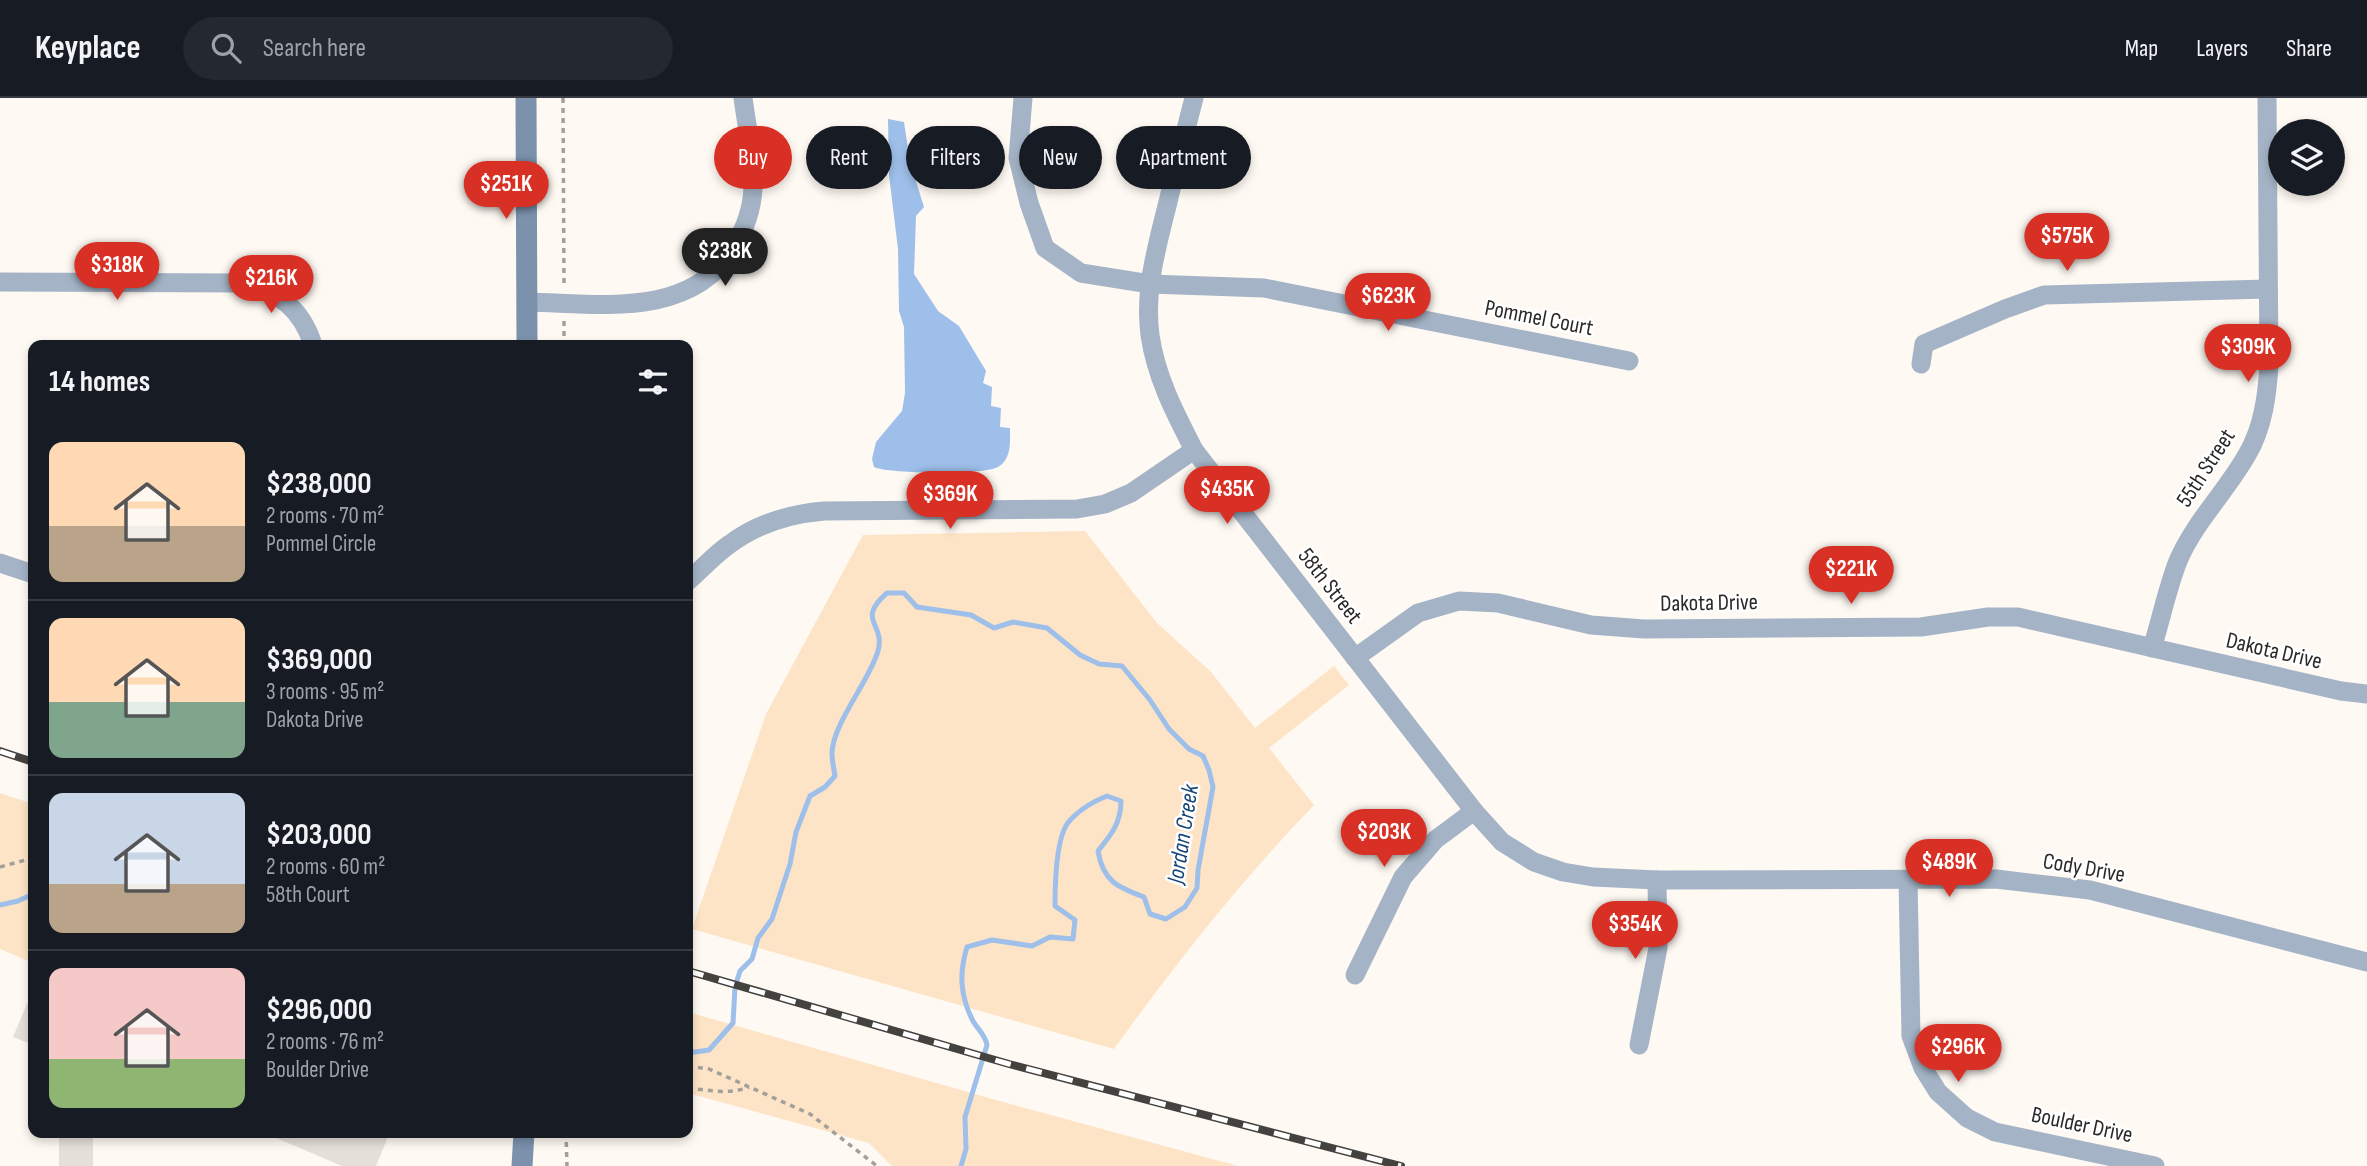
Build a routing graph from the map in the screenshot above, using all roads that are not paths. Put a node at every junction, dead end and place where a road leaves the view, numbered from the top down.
1 (526, 98) edge
2 (743, 98) edge
3 (1023, 98) edge
4 (1194, 98) edge
5 (2267, 98) edge
6 (0, 282) edge
7 (1150, 284) junction
8 (2268, 289) junction
9 (527, 302) junction
10 (311, 340) edge
11 (527, 340) edge
12 (1629, 361) dead end
13 (1921, 364) dead end
14 (1194, 450) junction
15 (0, 563) edge
16 (28, 572) edge
17 (693, 576) edge
18 (2152, 648) junction
19 (1355, 658) junction
20 (2367, 694) edge
21 (1474, 811) junction
22 (1534, 862) joint
23 (1908, 879) junction
24 (1657, 880) junction
25 (2367, 962) edge
26 (1355, 975) dead end
27 (1639, 1045) dead end
28 (524, 1138) edge
29 (522, 1166) edge
30 (2154, 1166) edge

1 - 9 main road
2 - 9 street
3 - 7 street, Pommel Court
4 - 7 street, 58th Street
5 - 8 street, 55th Street
6 - 10 street
7 - 12 street, Pommel Court
7 - 14 street, 58th Street
8 - 13 street
8 - 18 street, 55th Street
9 - 11 main road
14 - 17 street
14 - 19 street, 58th Street
15 - 16 street
18 - 19 street, Dakota Drive
18 - 20 street, Dakota Drive
19 - 21 street, 58th Street
21 - 22 street, 58th Street
21 - 26 street
22 - 24 street, Cody Drive
23 - 24 street, Cody Drive
23 - 25 street, Cody Drive
23 - 30 street, Boulder Drive
24 - 27 street
28 - 29 main road

